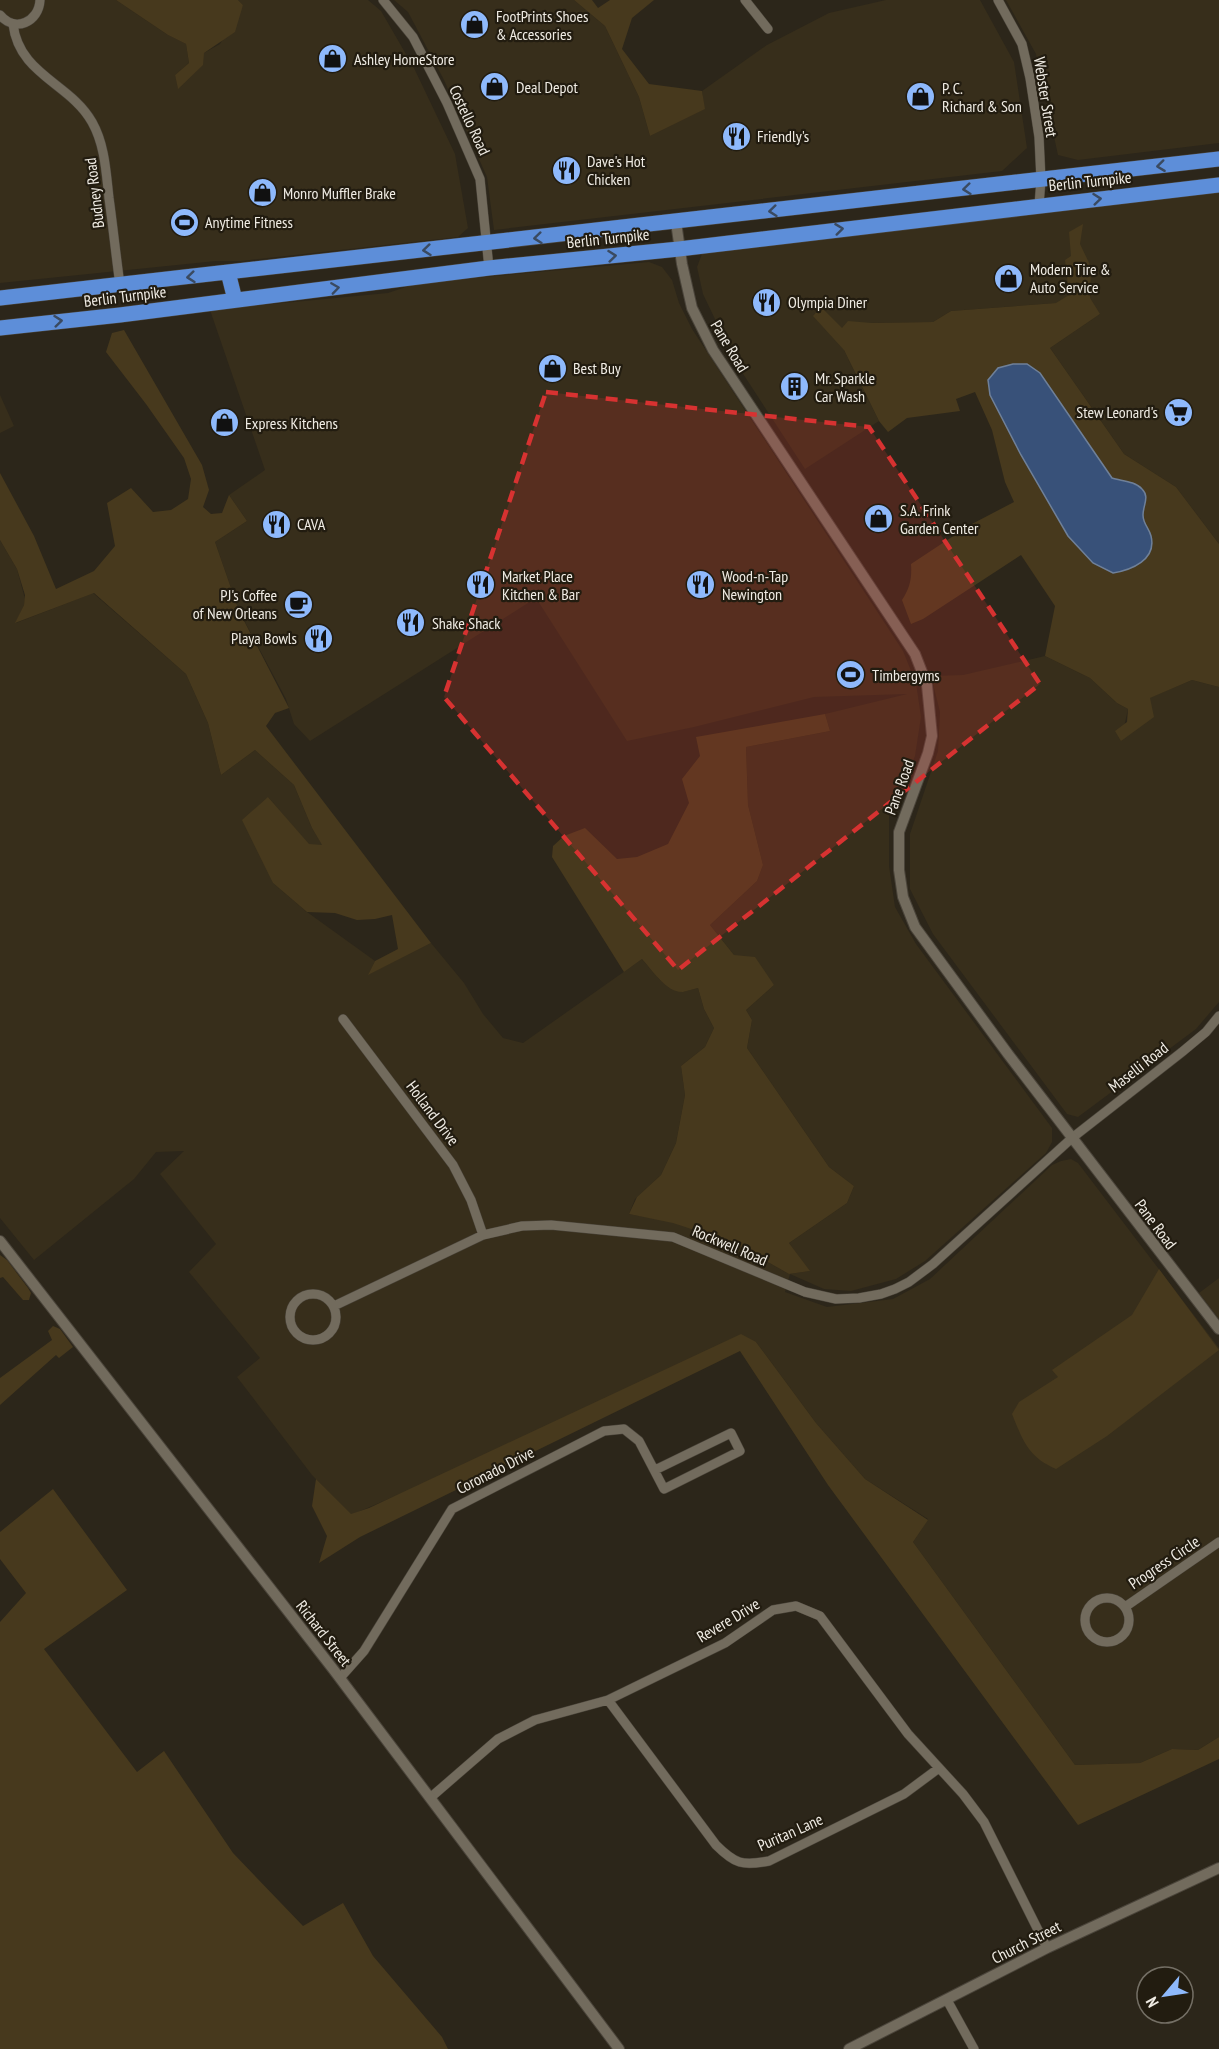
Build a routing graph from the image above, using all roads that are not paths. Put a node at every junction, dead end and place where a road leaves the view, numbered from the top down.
1 (40, 0) edge
2 (383, 0) edge
3 (745, 0) edge
4 (998, 0) edge
5 (0, 15) edge
6 (13, 24) junction
7 (768, 29) dead end
8 (1219, 159) edge
9 (1041, 180) junction
10 (1219, 185) edge
11 (1039, 205) junction
12 (676, 222) junction
13 (485, 243) junction
14 (680, 249) junction
15 (489, 268) junction
16 (228, 272) junction
17 (120, 285) junction
18 (0, 298) edge
19 (235, 300) junction
20 (0, 328) edge
21 (1219, 1016) edge
22 (343, 1019) dead end
23 (1072, 1138) junction
24 (483, 1235) junction
25 (0, 1240) edge
26 (334, 1306) junction
27 (1219, 1329) edge
28 (654, 1470) junction
29 (1219, 1542) edge
30 (1125, 1607) junction
31 (340, 1678) junction
32 (608, 1700) junction
33 (939, 1768) junction
34 (430, 1798) junction
35 (1219, 1868) edge
36 (1047, 1948) junction
37 (947, 2000) junction
38 (619, 2049) edge
39 (849, 2049) edge
40 (974, 2049) edge

1 - 6 street
2 - 13 street, Costello Road
3 - 7 street
4 - 9 street, Webster Street
5 - 6 street
6 - 17 street, Budney Road
8 -> 9 highway, Berlin Turnpike
9 - 11 street, Webster Street
9 -> 12 highway, Berlin Turnpike
11 -> 10 highway, Berlin Turnpike
14 -> 11 highway, Berlin Turnpike
12 -> 13 highway, Berlin Turnpike
12 - 14 street, Pane Road
13 - 15 street, Costello Road
13 -> 16 highway, Berlin Turnpike
15 -> 14 highway, Berlin Turnpike
14 - 23 street, Pane Road
19 -> 15 highway, Berlin Turnpike
16 -> 17 highway, Berlin Turnpike
16 - 19 highway
17 - 18 highway, Berlin Turnpike
20 -> 19 highway, Berlin Turnpike
21 - 23 street, Maselli Road
22 - 24 street, Holland Drive
23 - 24 street, Rockwell Road
23 - 27 street, Pane Road
24 - 26 street, Rockwell Road
25 - 31 street, Richard Street
26 - 26 street
28 - 28 street, Coronado Drive
28 - 31 street, Coronado Drive
29 - 30 street, Progress Circle
30 - 30 street, Progress Circle
31 - 34 street, Richard Street
32 - 33 street, Revere Drive
32 - 33 street, Puritan Lane
32 - 34 street, Revere Drive
33 - 36 street, Revere Drive
34 - 38 street, Richard Street
35 - 36 street, Church Street
36 - 37 street, Church Street
37 - 39 street, Church Street
37 - 40 street

